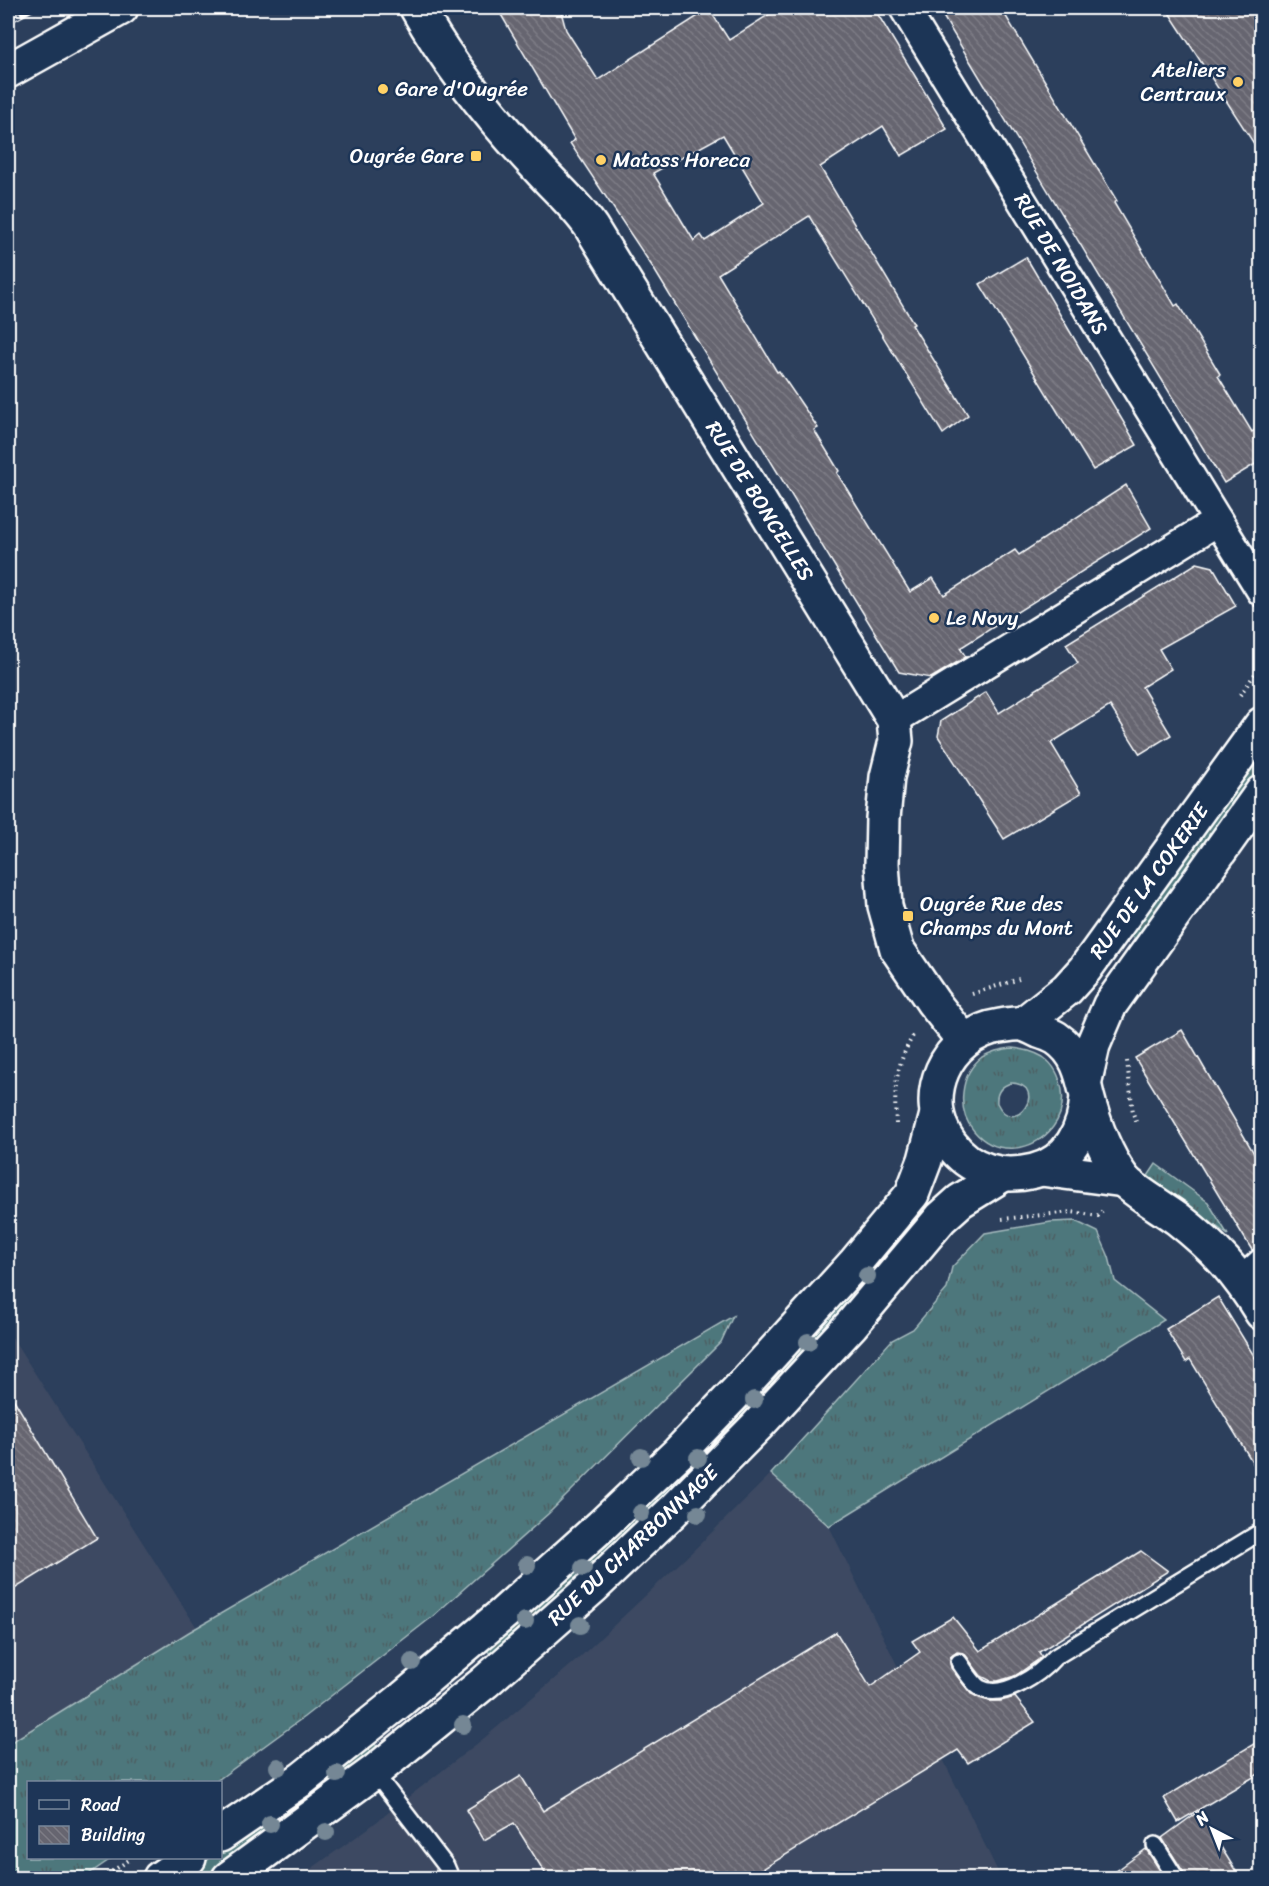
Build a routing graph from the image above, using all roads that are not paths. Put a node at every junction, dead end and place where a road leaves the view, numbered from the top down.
1 (121, 8) edge
2 (417, 8) edge
3 (904, 8) edge
4 (8, 71) edge
5 (1218, 521) junction
6 (1262, 592) edge
7 (894, 720) junction
8 (1262, 724) edge
9 (1262, 792) edge
10 (1023, 1024) junction
11 (964, 1041) junction
12 (1086, 1088) junction
13 (937, 1114) junction
14 (1041, 1169) junction
15 (1002, 1175) junction
16 (1124, 1180) junction
17 (1252, 1272) edge
18 (1262, 1313) edge
19 (1262, 1531) edge
20 (959, 1662) dead end
21 (374, 1772) junction
22 (222, 1834) edge
23 (1155, 1845) dead end
24 (186, 1859) edge
25 (160, 1878) edge
26 (229, 1878) edge
27 (451, 1878) edge
28 (1176, 1878) edge

1 - 4 main road
2 - 7 main road, RUE DE BONCELLES
3 - 5 street, RUE DE NOIDANS
5 - 6 street, RUE DE NOIDANS
5 - 7 street
7 - 11 main road
8 - 10 main road, RUE DE LA COKERIE
9 - 12 main road, RUE DE LA COKERIE
10 - 11 main road
10 - 12 main road
11 - 13 main road
12 - 14 main road
12 - 16 main road
13 - 15 main road
13 - 22 main road, RUE DU CHARBONNAGE
14 - 15 main road
14 - 16 main road
15 - 21 main road, RUE DU CHARBONNAGE
16 - 17 main road
17 - 18 main road
19 - 20 lane
21 - 26 main road, RUE DU CHARBONNAGE
21 - 27 lane
23 - 28 lane
24 - 25 main road

